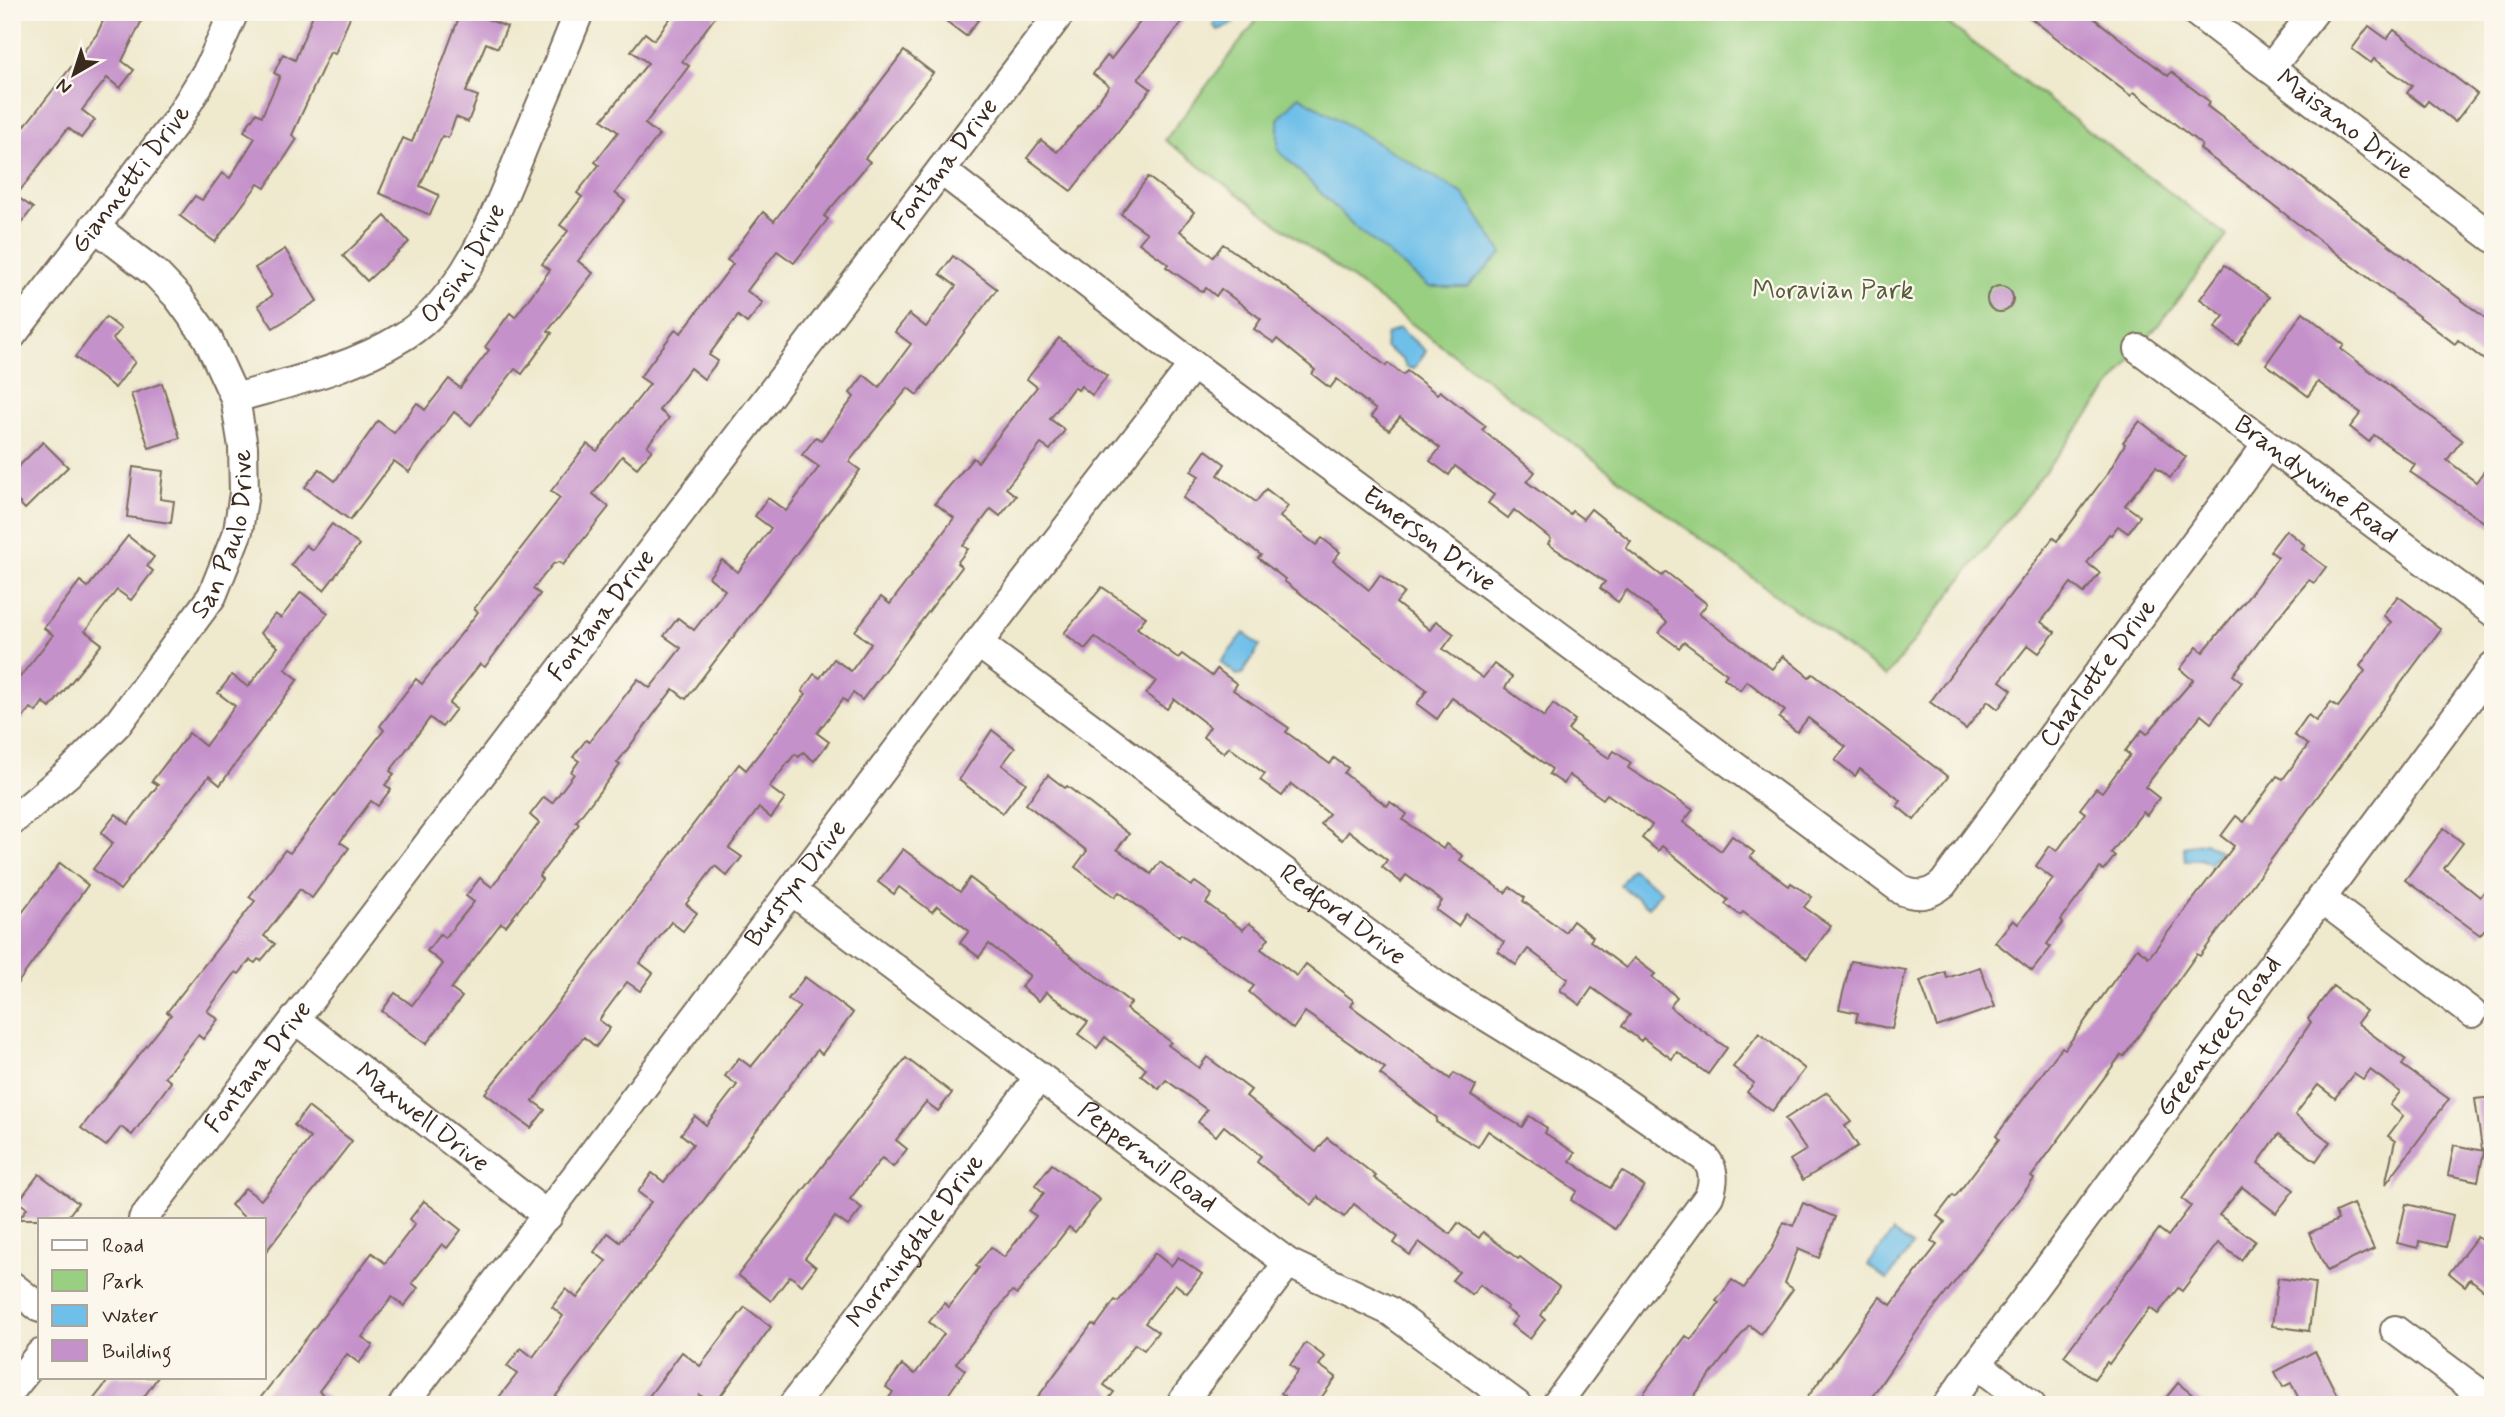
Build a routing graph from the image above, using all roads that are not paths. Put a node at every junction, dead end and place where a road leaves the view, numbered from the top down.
1 (234, 12) edge
2 (579, 12) edge
3 (1061, 12) edge
4 (2196, 12) edge
5 (2314, 12) edge
6 (2270, 69) junction
7 (941, 170) junction
8 (94, 226) junction
9 (2493, 237) edge
10 (12, 335) edge
11 (2139, 349) dead end
12 (1193, 365) junction
13 (235, 398) junction
14 (2267, 444) junction
15 (2493, 612) edge
16 (978, 643) junction
17 (2493, 666) edge
18 (12, 821) edge
19 (792, 891) junction
20 (1924, 895) joint
21 (2322, 899) junction
22 (2472, 1013) dead end
23 (295, 1019) junction
24 (1039, 1077) junction
25 (548, 1216) junction
26 (144, 1218) edge
27 (1288, 1263) junction
28 (12, 1286) edge
29 (38, 1306) edge
30 (2395, 1330) dead end
31 (38, 1356) edge
32 (1977, 1364) junction
33 (12, 1389) edge
34 (2493, 1403) edge
35 (403, 1405) edge
36 (793, 1405) edge
37 (1180, 1405) edge
38 (1517, 1405) edge
39 (1556, 1405) edge
40 (1947, 1405) edge
41 (2031, 1405) edge

1 - 8 street, Giannetti Drive
2 - 13 street, Orsini Drive
3 - 7 street, Fontana Drive
4 - 6 street, Maisano Drive
5 - 6 street
6 - 9 street, Maisano Drive
7 - 12 street, Emerson Drive
7 - 23 street, Fontana Drive
8 - 10 street, Giannetti Drive
8 - 13 street, San Paulo Drive
11 - 14 street, Brandywine Road
12 - 16 street, Burstyn Drive
12 - 20 street, Emerson Drive
13 - 18 street, San Paulo Drive
14 - 15 street, Brandywine Road
14 - 20 street, Charlotte Drive
16 - 19 street, Burstyn Drive
16 - 39 street, Redford Drive
17 - 21 street, Greentrees Road
19 - 24 street, Peppermil Road
19 - 25 street, Burstyn Drive
21 - 22 street
21 - 32 street, Greentrees Road
23 - 25 street, Maxwell Drive
23 - 26 street, Fontana Drive
24 - 27 street, Peppermil Road
24 - 36 street, Morningdale Drive
25 - 35 street, Burstyn Drive
27 - 37 street
27 - 38 street, Peppermil Road
28 - 29 street
30 - 34 street
31 - 33 street
32 - 40 street, Greentrees Road
32 - 41 street

